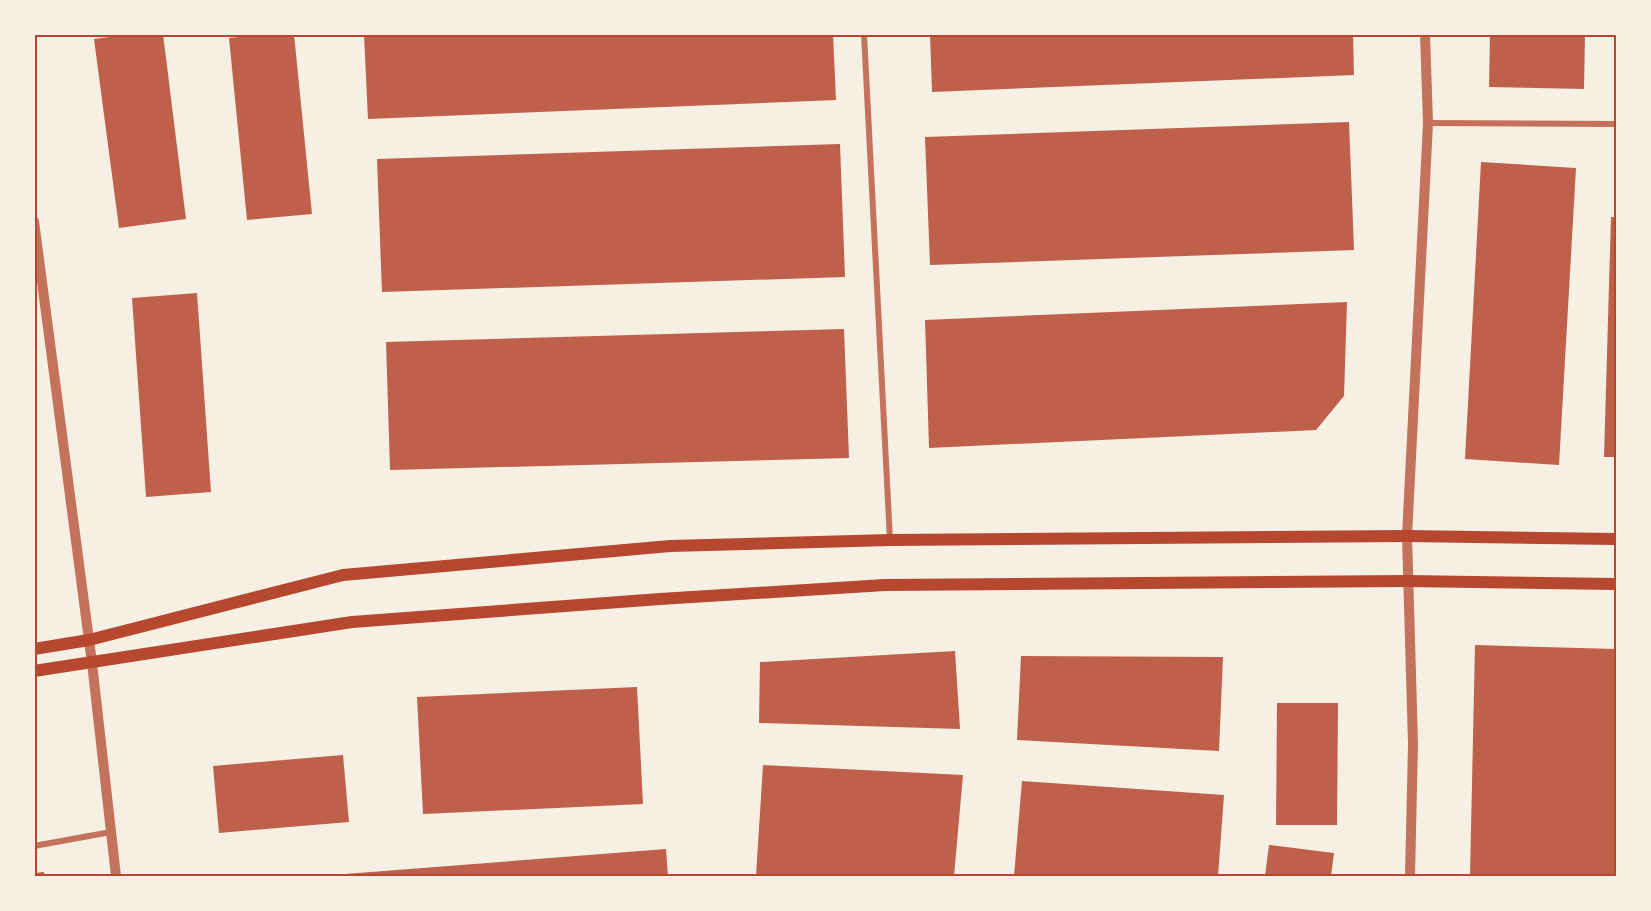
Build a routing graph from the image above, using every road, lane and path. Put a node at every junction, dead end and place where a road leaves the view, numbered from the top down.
1 (864, 34) edge
2 (1425, 34) edge
3 (1428, 123) junction
4 (1617, 124) edge
5 (34, 221) edge
6 (1407, 536) junction
7 (1617, 539) edge
8 (890, 540) junction
9 (1407, 581) junction
10 (1617, 584) edge
11 (89, 640) junction
12 (34, 649) edge
13 (92, 663) junction
14 (34, 671) edge
15 (111, 832) junction
16 (34, 846) edge
17 (116, 876) edge
18 (1410, 876) edge

1 - 8 street
2 - 3 street
3 - 4 street
3 - 6 street
5 - 11 street
6 - 7 main road
6 - 8 main road
6 - 9 street
8 - 11 main road
9 - 10 main road
9 - 13 main road
9 - 18 street
11 - 12 main road
11 - 13 street
13 - 14 main road
13 - 15 street
15 - 16 street
15 - 17 street

